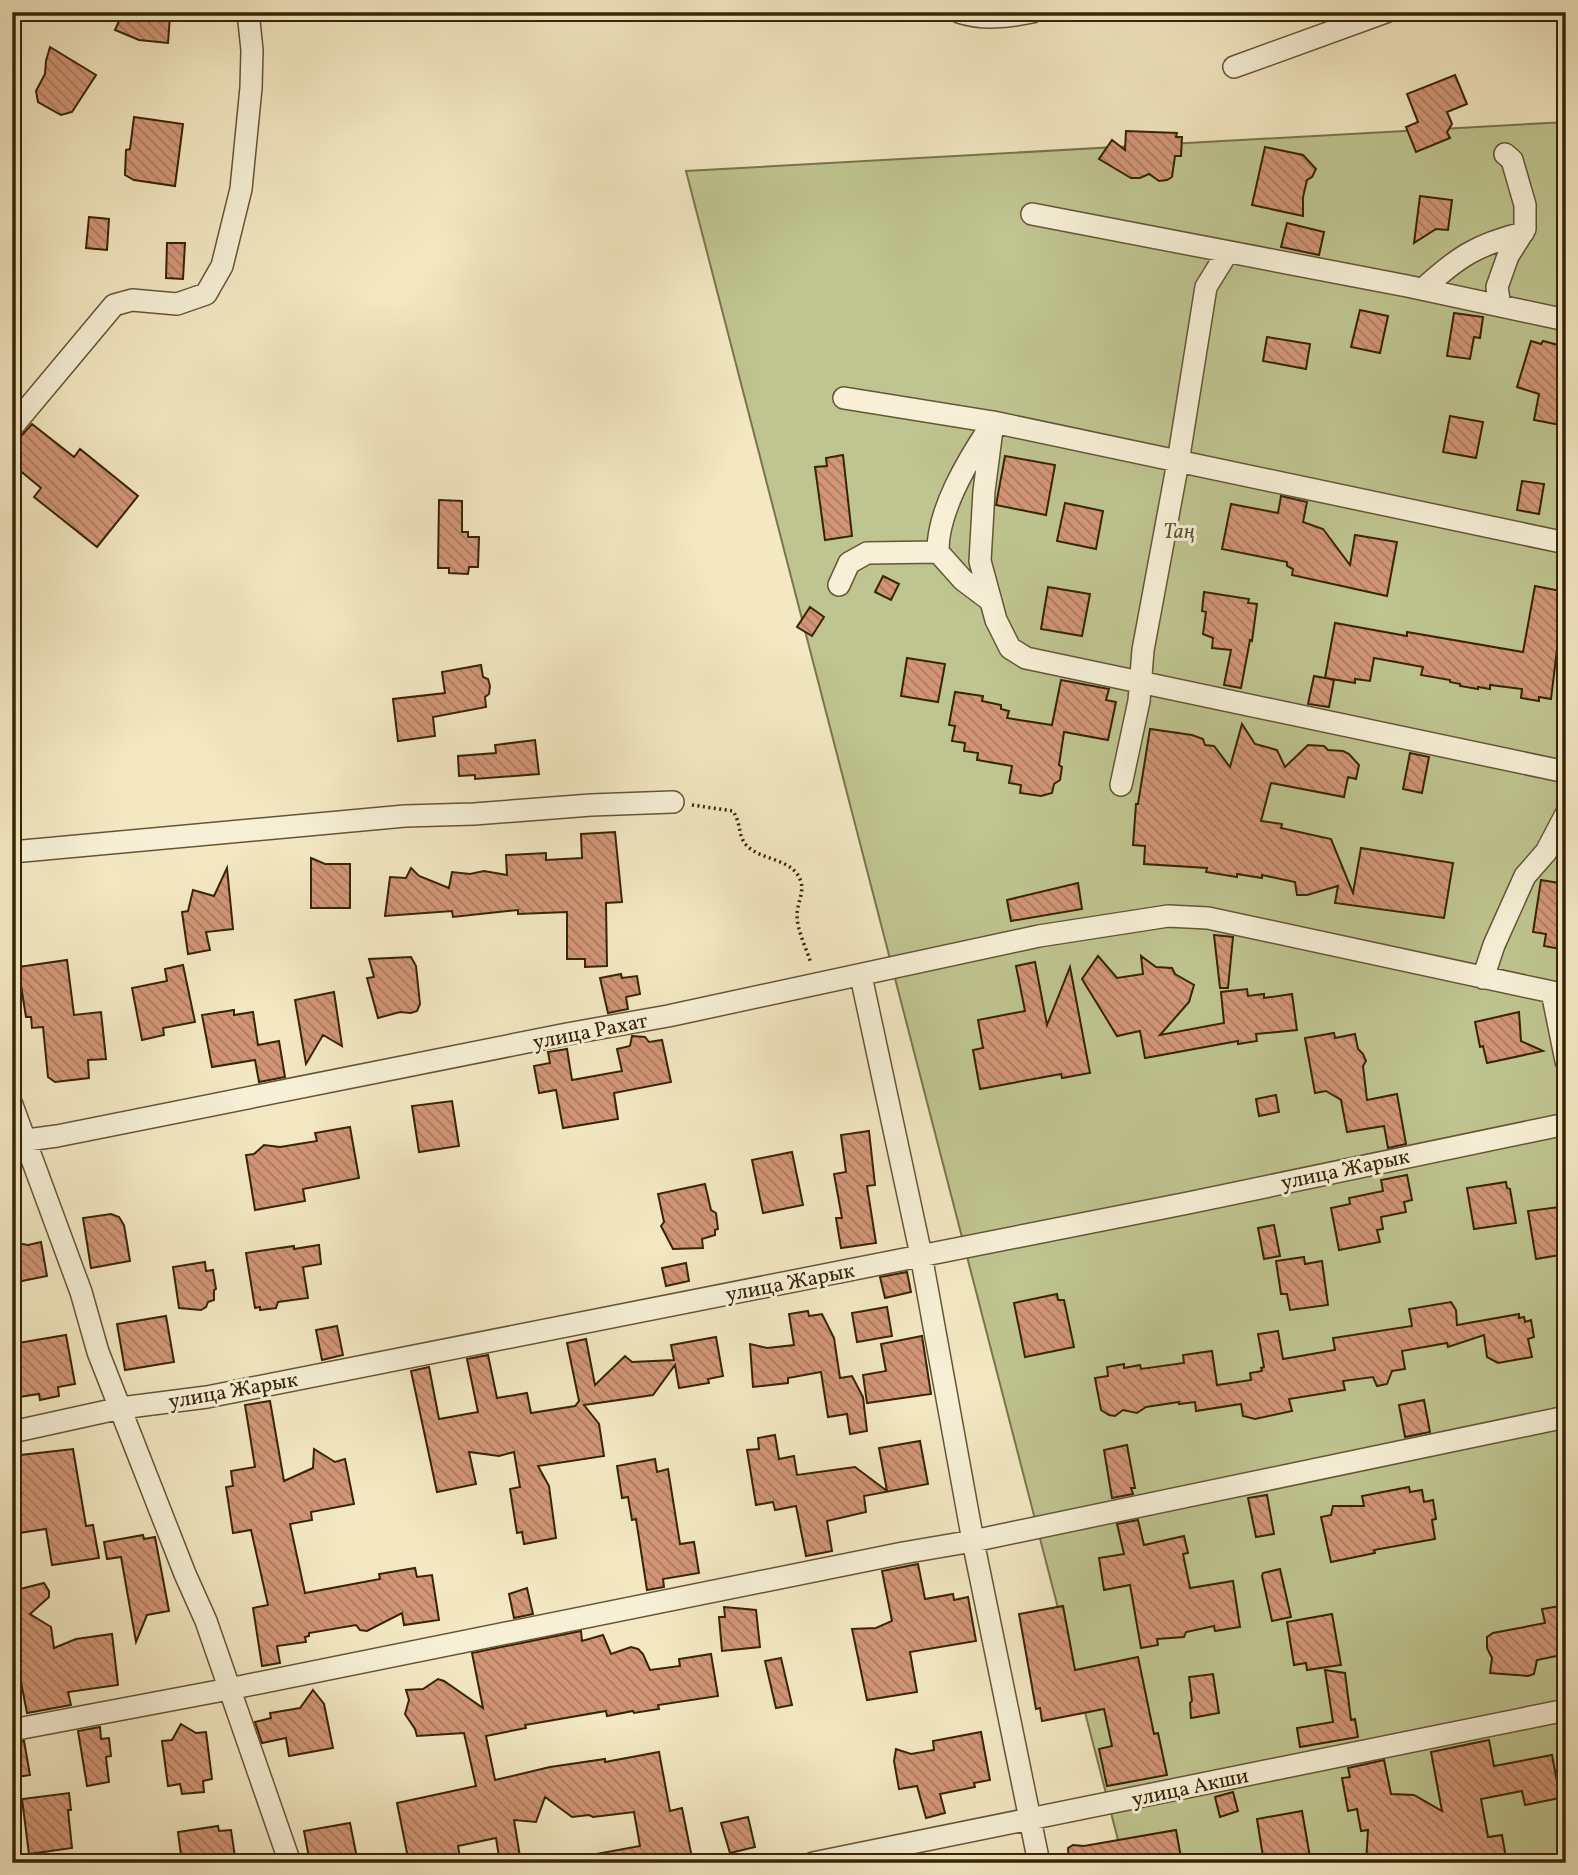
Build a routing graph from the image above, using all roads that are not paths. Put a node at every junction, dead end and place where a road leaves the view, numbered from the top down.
1 (248, 12) edge
2 (959, 12) edge
3 (1032, 12) edge
4 (1386, 12) edge
5 (1234, 67) dead end
6 (1505, 154) dead end
7 (1032, 214) dead end
8 (1523, 233) junction
9 (1227, 253) junction
10 (1423, 289) junction
11 (1500, 306) junction
12 (1566, 320) edge
13 (844, 398) dead end
14 (993, 422) junction
15 (12, 427) edge
16 (1178, 462) junction
17 (1566, 543) edge
18 (938, 551) junction
19 (839, 586) dead end
20 (991, 601) junction
21 (1142, 683) junction
22 (1566, 772) edge
23 (1121, 785) dead end
24 (673, 802) road end
25 (1566, 814) edge
26 (12, 852) edge
27 (861, 976) junction
28 (1483, 978) junction
29 (1559, 994) edge
30 (1566, 1061) edge
31 (12, 1105) edge
32 (1566, 1124) edge
33 (18, 1140) edge
34 (920, 1255) junction
35 (121, 1408) junction
36 (1566, 1417) edge
37 (12, 1432) edge
38 (973, 1541) junction
39 (229, 1689) junction
40 (1566, 1710) edge
41 (12, 1730) edge
42 (1031, 1820) junction
43 (290, 1863) edge
44 (813, 1863) edge
45 (1039, 1863) edge

1 - 15 street
2 - 3 street
4 - 5 street
6 - 8 street
7 - 9 street
8 - 10 street
8 - 11 street
9 - 10 street
9 - 16 street
10 - 11 street
11 - 12 street
13 - 14 street
14 - 16 street
14 - 18 street
14 - 20 street
16 - 17 street
16 - 21 street
18 - 19 street
18 - 20 street
20 - 21 street
21 - 22 street
21 - 23 street
24 - 26 street
25 - 28 street
27 - 28 street, улица Рахат
27 - 33 street, улица Рахат
27 - 34 street
28 - 29 street, улица Рахат
29 - 30 street
31 - 33 street
32 - 34 street, улица Жарык
33 - 35 street
34 - 35 street, улица Жарык
34 - 38 street
35 - 37 street, улица Жарык
35 - 39 street
36 - 38 street
38 - 39 street
38 - 42 street
39 - 41 street
39 - 43 street
40 - 42 street, улица Акши
42 - 44 street, улица Акши
42 - 45 street

